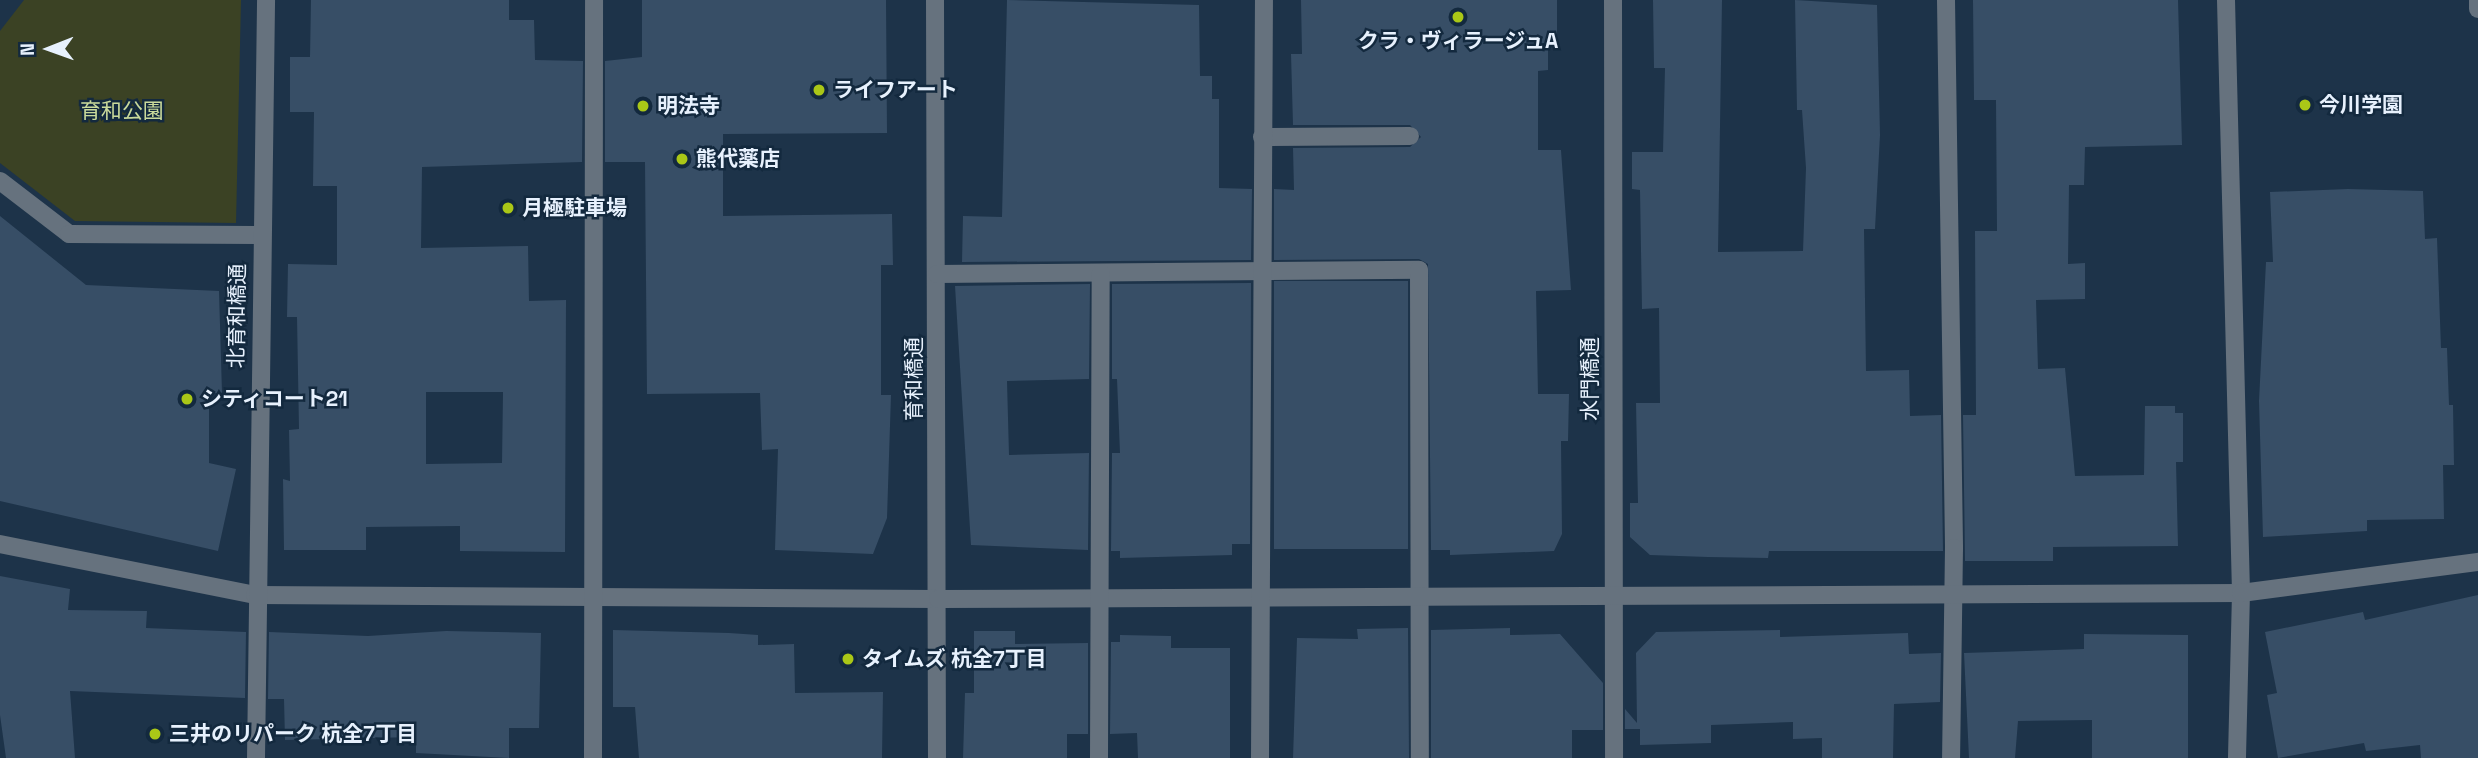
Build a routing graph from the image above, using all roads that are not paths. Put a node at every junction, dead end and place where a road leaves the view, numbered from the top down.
1 (266, 0) edge
2 (594, 0) edge
3 (935, 0) edge
4 (1264, 0) edge
5 (1613, 0) edge
6 (1945, 0) edge
7 (2226, 0) edge
8 (2478, 0) edge
9 (2478, 9) edge
10 (1410, 136) dead end
11 (1262, 137) junction
12 (0, 181) edge
13 (262, 234) junction
14 (1262, 271) junction
15 (1101, 272) junction
16 (937, 274) junction
17 (0, 544) edge
18 (2478, 562) edge
19 (594, 593) junction
20 (1614, 593) junction
21 (2241, 593) junction
22 (1418, 594) junction
23 (1954, 594) junction
24 (255, 595) junction
25 (1259, 596) junction
26 (1098, 597) junction
27 (938, 599) junction
28 (256, 758) edge
29 (593, 758) edge
30 (937, 758) edge
31 (1099, 758) edge
32 (1260, 758) edge
33 (1420, 758) edge
34 (1614, 758) edge
35 (1951, 758) edge
36 (2237, 758) edge

1 - 13 street, 北育和橋通
2 - 19 street
3 - 16 street, 育和橋通
4 - 11 street
5 - 20 street, 水門橋通
6 - 23 street
7 - 21 street
8 - 9 street
10 - 11 street
11 - 14 street
12 - 13 street
13 - 24 street, 北育和橋通
14 - 15 street
14 - 22 street
14 - 25 street
15 - 16 street
15 - 26 street
16 - 27 street, 育和橋通
17 - 24 street
18 - 21 street
19 - 24 street
19 - 27 street
19 - 29 street
20 - 22 street
20 - 23 street
20 - 34 street, 水門橋通
21 - 23 street
21 - 36 street
22 - 25 street
22 - 33 street
23 - 35 street
24 - 28 street, 北育和橋通
25 - 26 street
25 - 32 street
26 - 27 street
26 - 31 street
27 - 30 street, 育和橋通

